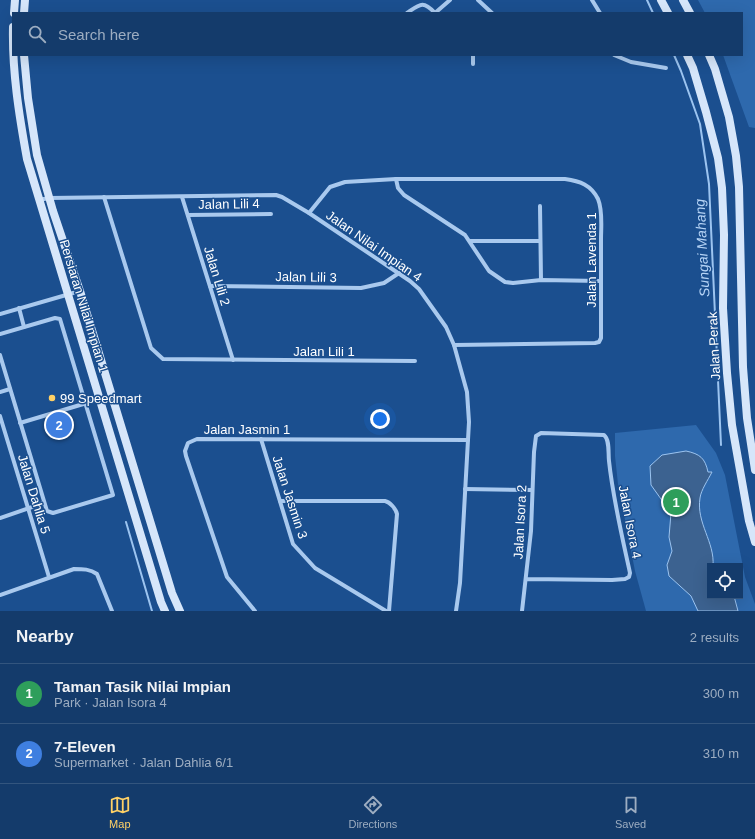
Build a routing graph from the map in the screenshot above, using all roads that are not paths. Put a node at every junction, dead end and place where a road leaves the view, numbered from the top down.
1 (15, 0) edge
2 (25, 0) edge
3 (450, 0) edge
4 (478, 0) edge
5 (593, 0) edge
6 (661, 0) edge
7 (683, 0) edge
8 (14, 12) edge
9 (24, 12) edge
10 (408, 12) edge
11 (434, 12) edge
12 (436, 12) edge
13 (491, 12) edge
14 (599, 12) edge
15 (667, 12) edge
16 (689, 12) edge
17 (13, 56) edge
18 (24, 56) edge
19 (473, 56) edge
20 (616, 56) edge
21 (687, 56) edge
22 (709, 56) edge
23 (474, 64) dead end
24 (666, 68) dead end
25 (396, 179) junction
26 (104, 197) junction
27 (182, 197) junction
28 (49, 198) junction
29 (39, 201) junction
30 (540, 206) dead end
31 (309, 213) junction
32 (271, 214) dead end
33 (188, 215) junction
34 (470, 241) junction
35 (540, 241) junction
36 (399, 273) junction
37 (541, 280) junction
38 (601, 281) junction
39 (210, 286) junction
40 (80, 291) junction
41 (68, 294) junction
42 (19, 308) junction
43 (0, 314) edge
44 (24, 327) junction
45 (0, 334) edge
46 (454, 344) junction
47 (0, 355) edge
48 (233, 360) junction
49 (415, 362) dead end
50 (10, 389) junction
51 (0, 392) edge
52 (100, 399) junction
53 (86, 403) junction
54 (0, 416) edge
55 (20, 423) junction
56 (537, 435) joint
57 (261, 439) junction
58 (468, 440) junction
59 (755, 470) edge
60 (465, 489) junction
61 (532, 490) junction
62 (280, 501) junction
63 (44, 503) junction
64 (28, 509) junction
65 (0, 518) edge
66 (755, 542) edge
67 (49, 578) junction
68 (526, 579) junction
69 (0, 595) edge
70 (112, 611) edge
71 (165, 611) edge
72 (180, 611) edge
73 (255, 611) edge
74 (388, 611) edge
75 (456, 611) edge
76 (522, 611) edge

1 - 8 street
2 - 9 street
3 - 12 street
4 - 13 street
5 - 14 street
6 - 15 street
7 - 16 street
10 - 11 street
17 - 29 street, Persiaran Nilai Impian 1
18 - 28 street, Persiaran Nilai Impian 1
19 - 23 street
20 - 24 street
21 - 66 street, Jalan Perak
22 - 59 street
25 - 31 street, Jalan Lavenda 1
25 - 34 street
25 - 38 street, Jalan Lavenda 1
26 - 27 street, Jalan Nilai Impian 4
26 - 28 street, Jalan Nilai Impian 4
26 - 48 street, Jalan Lili 1
27 - 31 street, Jalan Nilai Impian 4
27 - 33 street, Jalan Lili 2
28 - 29 street, Jalan Nilai Impian 4
28 - 40 street, Persiaran Nilai Impian 1
29 - 41 street, Persiaran Nilai Impian 1
30 - 35 street
31 - 36 street, Jalan Nilai Impian 4
32 - 33 street, Jalan Lili 4
33 - 39 street, Jalan Lili 2
34 - 35 street
34 - 37 street
35 - 37 street
36 - 39 street, Jalan Lili 3
36 - 46 street, Jalan Nilai Impian 4
37 - 38 street
38 - 46 street, Jalan Lavenda 1
39 - 48 street, Jalan Lili 2
40 - 41 street
40 - 72 street, Persiaran Nilai Impian 1
41 - 42 street
41 - 52 street, Persiaran Nilai Impian 1
42 - 43 street
42 - 44 street
44 - 45 street
44 - 53 street
46 - 58 street, Jalan Nilai Impian 4
47 - 50 street
48 - 49 street, Jalan Lili 1
50 - 51 street
50 - 55 street
52 - 53 street
52 - 71 street, Persiaran Nilai Impian 1
53 - 55 street
53 - 63 street
54 - 64 street, Jalan Dahlia 5
55 - 63 street
56 - 61 street, Jalan Isora 2
56 - 68 street, Jalan Isora 4
57 - 58 street, Jalan Jasmin 1
57 - 62 street, Jalan Jasmin 3
57 - 73 street, Jalan Jasmin 1
58 - 60 street, Jalan Nilai Impian 4
60 - 61 street
60 - 75 street, Jalan Nilai Impian 4
61 - 68 street, Jalan Isora 2
62 - 74 street, Jalan Jasmin 3
62 - 74 street
63 - 64 street
64 - 65 street
64 - 67 street, Jalan Dahlia 5
67 - 69 street
67 - 70 street
68 - 76 street, Jalan Isora 2

